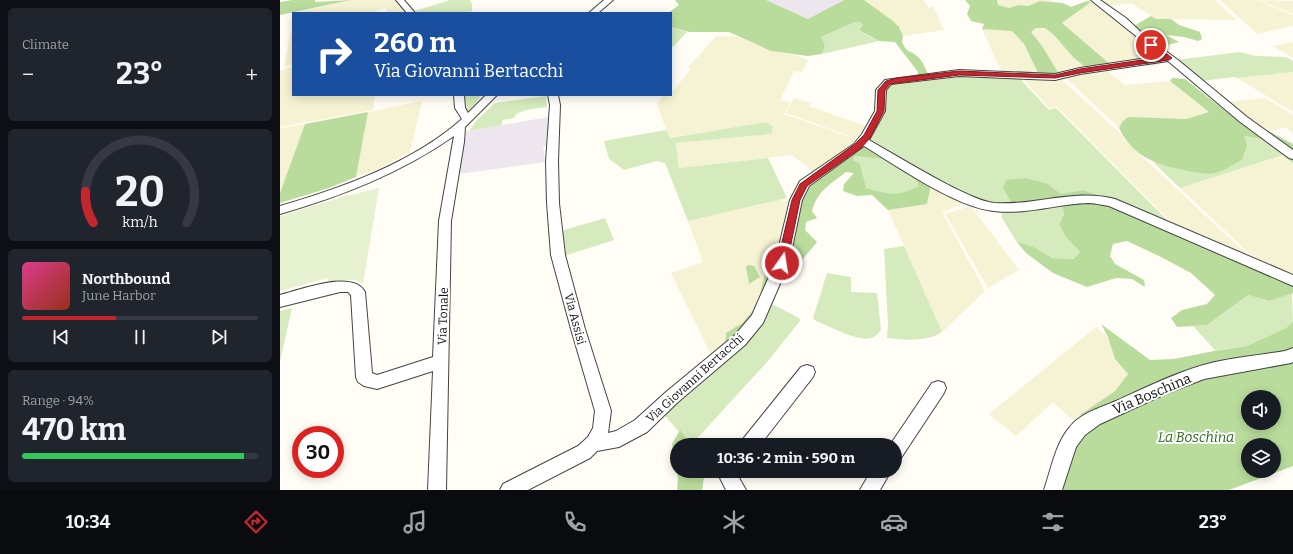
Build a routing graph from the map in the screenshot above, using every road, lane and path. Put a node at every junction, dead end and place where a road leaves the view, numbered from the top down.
1 (400, 0) edge
2 (609, 0) edge
3 (1095, 0) edge
4 (410, 12) edge
5 (594, 12) edge
6 (1169, 58) junction
7 (460, 96) edge
8 (553, 96) edge
9 (489, 97) edge
10 (469, 118) junction
11 (460, 126) junction
12 (444, 138) junction
13 (862, 141) junction
14 (459, 142) junction
15 (1293, 155) edge
16 (280, 210) edge
17 (1293, 281) edge
18 (280, 301) edge
19 (1293, 355) edge
20 (441, 361) junction
21 (807, 372) dead end
22 (938, 388) dead end
23 (755, 438) edge
24 (902, 442) edge
25 (594, 443) junction
26 (729, 478) edge
27 (877, 478) edge
28 (437, 490) edge
29 (509, 490) edge
30 (737, 490) edge
31 (869, 490) edge
32 (1053, 490) edge

1 - 4 street
2 - 5 street
3 - 6 street
6 - 13 street, Via Giovanni Bertacchi
6 - 15 street
7 - 10 street
8 - 25 street, Via Assisi
9 - 10 street
10 - 11 street
11 - 12 street
11 - 14 street, Via Tonale
12 - 14 street
12 - 16 street
13 - 17 street
13 - 25 street, Via Giovanni Bertacchi
14 - 20 street, Via Tonale
18 - 20 street
19 - 32 street, Via Boschina
20 - 28 street, Via Tonale
21 - 23 street
22 - 24 street
25 - 29 street, Via Assisi
26 - 30 street
27 - 31 street

